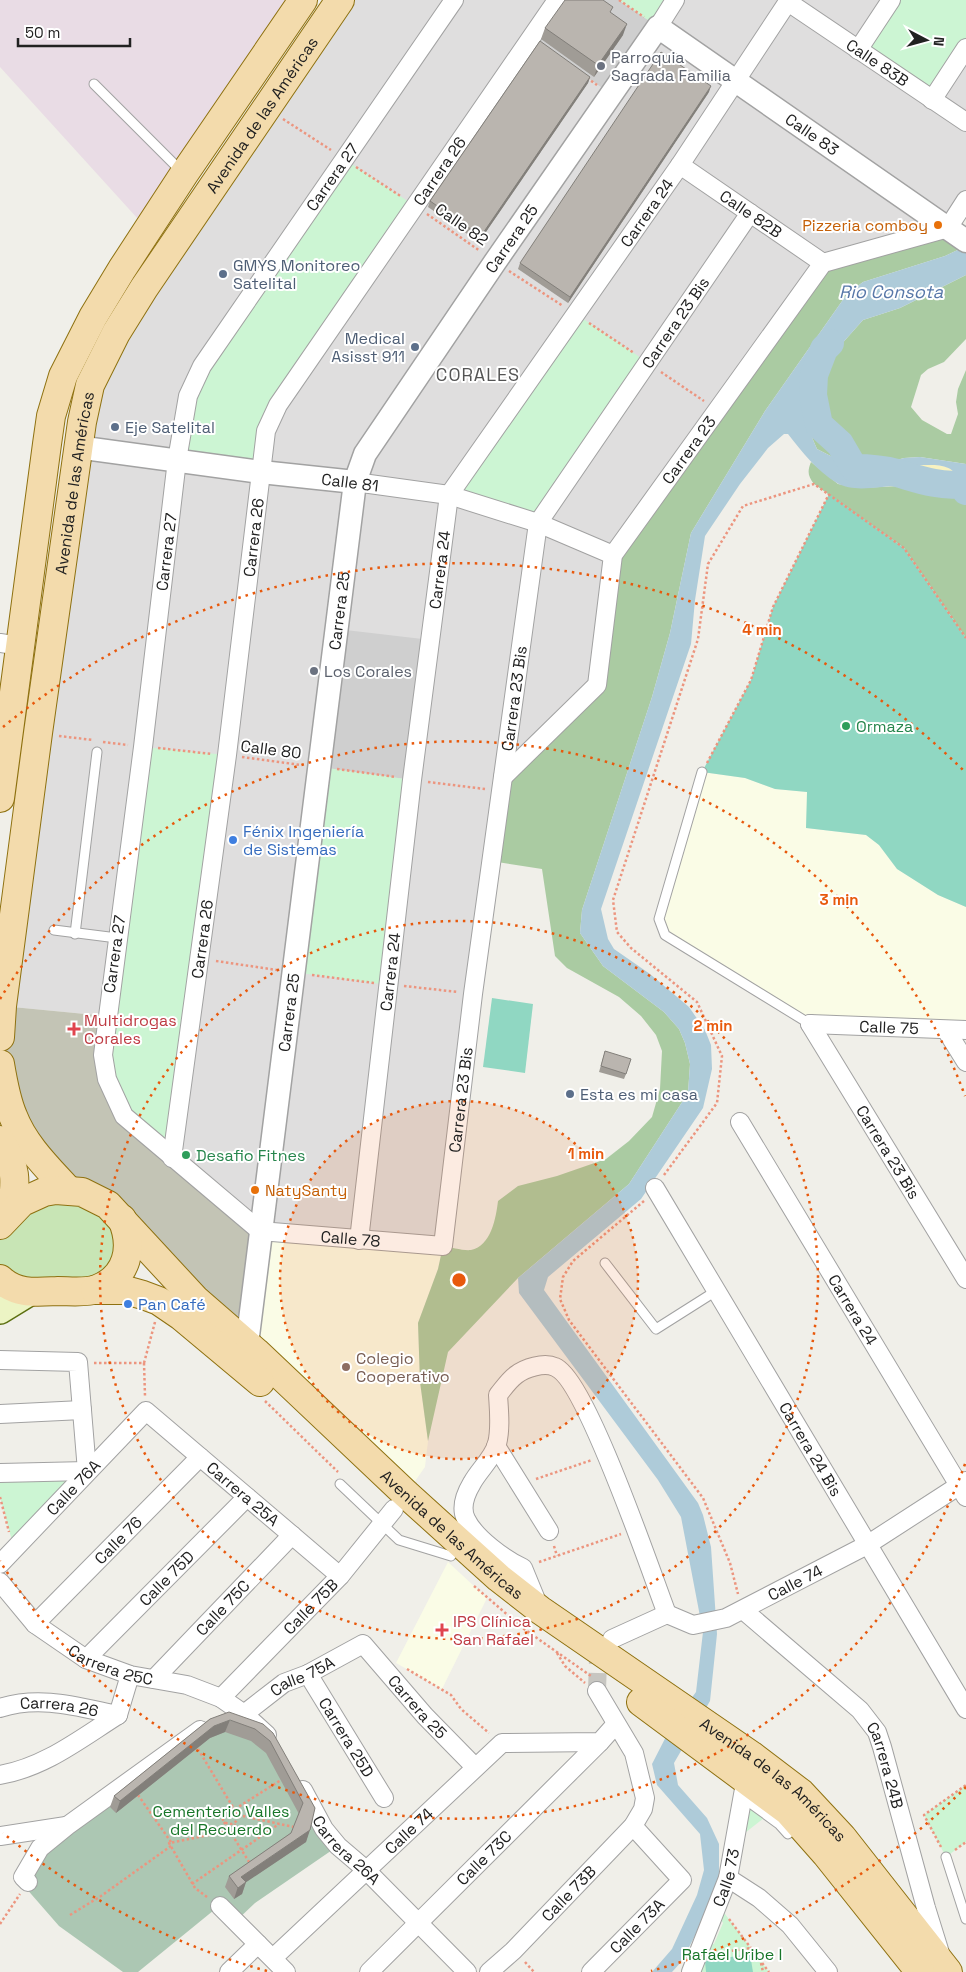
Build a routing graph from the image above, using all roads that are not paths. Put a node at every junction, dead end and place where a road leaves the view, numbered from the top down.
1 (303, 0) edge
2 (340, 0) edge
3 (454, 0) edge
4 (557, 0) edge
5 (676, 0) edge
6 (891, 0) edge
7 (789, 1) edge
8 (658, 27) junction
9 (966, 48) edge
10 (858, 50) junction
11 (735, 80) junction
12 (94, 84) dead end
13 (932, 100) junction
14 (966, 122) edge
15 (680, 165) junction
16 (184, 174) junction
17 (966, 200) edge
18 (750, 213) junction
19 (958, 235) edge
20 (823, 263) junction
21 (77, 447) junction
22 (177, 460) junction
23 (261, 472) junction
24 (355, 482) junction
25 (449, 495) junction
26 (538, 523) junction
27 (613, 555) junction
28 (10, 645) edge
29 (97, 752) dead end
30 (702, 772) road end
31 (502, 784) junction
32 (0, 798) edge
33 (0, 908) edge
34 (54, 930) dead end
35 (75, 934) junction
36 (116, 938) junction
37 (0, 943) edge
38 (6, 982) junction
39 (810, 1024) junction
40 (946, 1030) junction
41 (966, 1030) edge
42 (0, 1037) edge
43 (966, 1062) edge
44 (0, 1064) edge
45 (740, 1122) dead end
46 (0, 1140) edge
47 (172, 1158) junction
48 (655, 1188) road end
49 (68, 1190) junction
50 (6, 1218) edge
51 (122, 1219) junction
52 (260, 1231) junction
53 (359, 1240) junction
54 (443, 1246) joint
55 (605, 1263) dead end
56 (0, 1279) edge
57 (966, 1279) edge
58 (95, 1290) junction
59 (716, 1291) junction
60 (31, 1292) junction
61 (0, 1311) edge
62 (247, 1344) junction
63 (0, 1360) edge
64 (82, 1410) junction
65 (146, 1411) joint
66 (0, 1414) edge
67 (496, 1446) junction
68 (200, 1457) junction
69 (87, 1471) junction
70 (0, 1474) edge
71 (341, 1480) road end
72 (964, 1488) edge
73 (247, 1497) junction
74 (388, 1516) junction
75 (549, 1531) dead end
76 (292, 1536) junction
77 (867, 1545) junction
78 (0, 1564) edge
79 (340, 1576) junction
80 (0, 1582) edge
81 (540, 1610) junction
82 (742, 1610) junction
83 (667, 1614) junction
84 (35, 1624) junction
85 (612, 1639) tunnel mouth
86 (363, 1644) joint
87 (86, 1659) junction
88 (308, 1674) junction
89 (130, 1675) junction
90 (154, 1679) junction
91 (596, 1685) tunnel mouth
92 (221, 1698) junction
93 (659, 1704) junction
94 (0, 1708) edge
95 (966, 1709) edge
96 (118, 1715) junction
97 (230, 1715) junction
98 (616, 1724) junction
99 (711, 1740) junction
100 (600, 1742) junction
101 (279, 1749) edge
102 (475, 1767) junction
103 (0, 1775) edge
104 (286, 1776) edge
105 (744, 1788) junction
106 (384, 1798) dead end
107 (67, 1826) junction
108 (633, 1826) junction
109 (788, 1834) dead end
110 (0, 1836) edge
111 (946, 1857) road end
112 (365, 1869) junction
113 (728, 1878) junction
114 (26, 1885) road end
115 (220, 1906) road end
116 (966, 1919) edge
117 (418, 1925) junction
118 (258, 1944) junction
119 (273, 1958) junction
120 (229, 1972) edge
121 (286, 1972) edge
122 (369, 1972) edge
123 (467, 1972) edge
124 (489, 1972) edge
125 (591, 1972) edge
126 (691, 1972) edge
127 (828, 1972) edge
128 (920, 1972) edge
129 (949, 1972) edge

1 - 16 main road, Avenida de las Américas
2 - 21 main road, Avenida de las Américas
3 - 22 street, Carrera 27
4 - 23 street, Carrera 26
5 - 8 street, Carrera 25
6 - 10 street
7 - 10 street, Calle 83B
7 - 11 street, Carrera 24
8 - 11 street, Calle 83
8 - 24 street, Carrera 25
9 - 13 street
10 - 13 street, Calle 83B
11 - 15 street, Carrera 24
11 - 19 street, Calle 83
12 - 16 lane
13 - 14 street, Calle 83B
15 - 18 street, Calle 82B
15 - 25 street, Carrera 24
16 - 28 main road, Avenida de las Américas
17 - 19 street
18 - 20 street, Calle 82B
18 - 26 street, Carrera 23 Bis
19 - 20 street
20 - 27 street, Carrera 23
21 - 22 street, Calle 81
21 - 38 main road, Avenida de las Américas
22 - 23 street, Calle 81
22 - 36 street, Carrera 27
23 - 24 street, Calle 81
23 - 47 street, Carrera 26
24 - 25 street, Calle 81
24 - 52 street, Carrera 25
25 - 26 street, Calle 81
25 - 53 street, Carrera 24
26 - 27 street, Calle 81
26 - 31 street, Carrera 23 Bis
27 - 31 street, Carrera 23
28 - 32 main road, Avenida de las Américas
28 - 33 main road
29 - 35 lane
30 - 39 lane
31 - 54 street, Carrera 23 Bis
34 - 35 lane
35 - 36 lane
36 - 47 street, Carrera 27
37 - 38 main road
38 - 42 main road, Avenida de las Américas
39 - 40 street, Calle 75
39 - 57 street, Carrera 23 Bis
40 - 41 street, Calle 75
40 - 43 street
44 - 49 main road
45 - 72 street, Carrera 24
46 - 50 main road
47 - 52 street, Carrera 27
48 - 59 street, Carrera 24 Bis
49 - 50 main road
49 - 51 main road, Avenida de las Américas
51 - 58 main road
51 - 62 main road, Avenida de las Américas
52 - 53 street, Calle 78
52 - 62 street, Carrera 25
53 - 54 street, Calle 78
55 - 59 lane
56 - 60 main road
58 - 60 main road, Avenida de las Américas
58 - 74 main road, Avenida de las Américas
59 - 77 street, Carrera 24 Bis
60 - 61 main road
62 - 81 main road, Avenida de las Américas
63 - 64 street
64 - 66 street
64 - 69 street
65 - 68 street, Carrera 25A
65 - 69 street, Calle 76A
67 - 75 street
67 - 81 street
67 - 83 street
68 - 73 street, Carrera 25A
68 - 84 street, Calle 76
69 - 70 street
69 - 78 street, Calle 76A
71 - 74 lane
72 - 77 street, Calle 74
73 - 76 street, Carrera 25A
73 - 87 street, Calle 75D
74 - 79 street, Calle 75B
74 - 93 main road, Avenida de las Américas
76 - 79 street, Carrera 25A
76 - 90 street, Calle 75C
77 - 82 street, Calle 74
77 - 95 street, Carrera 24 Bis
79 - 92 street, Calle 75B
80 - 84 street, Carrera 25C
81 - 93 main road, Avenida de las Américas
82 - 83 street, Calle 74
82 - 129 street, Carrera 24B
83 - 85 street
84 - 87 street, Carrera 25C
86 - 88 street, Calle 75A
86 - 102 street, Carrera 25
87 - 89 street, Carrera 25C
88 - 97 street, Calle 75A
88 - 106 street, Carrera 25D
89 - 90 street, Carrera 25C
89 - 96 street
90 - 92 street, Carrera 25C
91 - 98 street
92 - 97 street, Carrera 25C
93 - 99 main road, Avenida de las Américas
94 - 96 street, Carrera 26
96 - 103 street
97 - 101 street
97 - 107 street, Calle 75A
98 - 100 street, Calle 73C
98 - 108 street, Calle 73B
99 - 105 main road, Avenida de las Américas
99 - 129 main road, Avenida de las Américas
100 - 102 street, Calle 74
100 - 117 street, Calle 73C
102 - 112 street, Calle 74
104 - 112 street, Carrera 26A
105 - 109 lane
105 - 113 street, Calle 73
105 - 128 main road, Avenida de las Américas
107 - 110 street
107 - 114 street, Calle 75A
108 - 124 street, Calle 73B
108 - 125 street, Calle 73A
111 - 116 lane
112 - 117 street, Carrera 26A
112 - 119 street, Calle 74
113 - 126 street, Calle 73
113 - 127 street
115 - 118 street
117 - 122 street, Calle 73C
117 - 123 street, Carrera 26A
118 - 119 street
118 - 120 street
119 - 121 street

